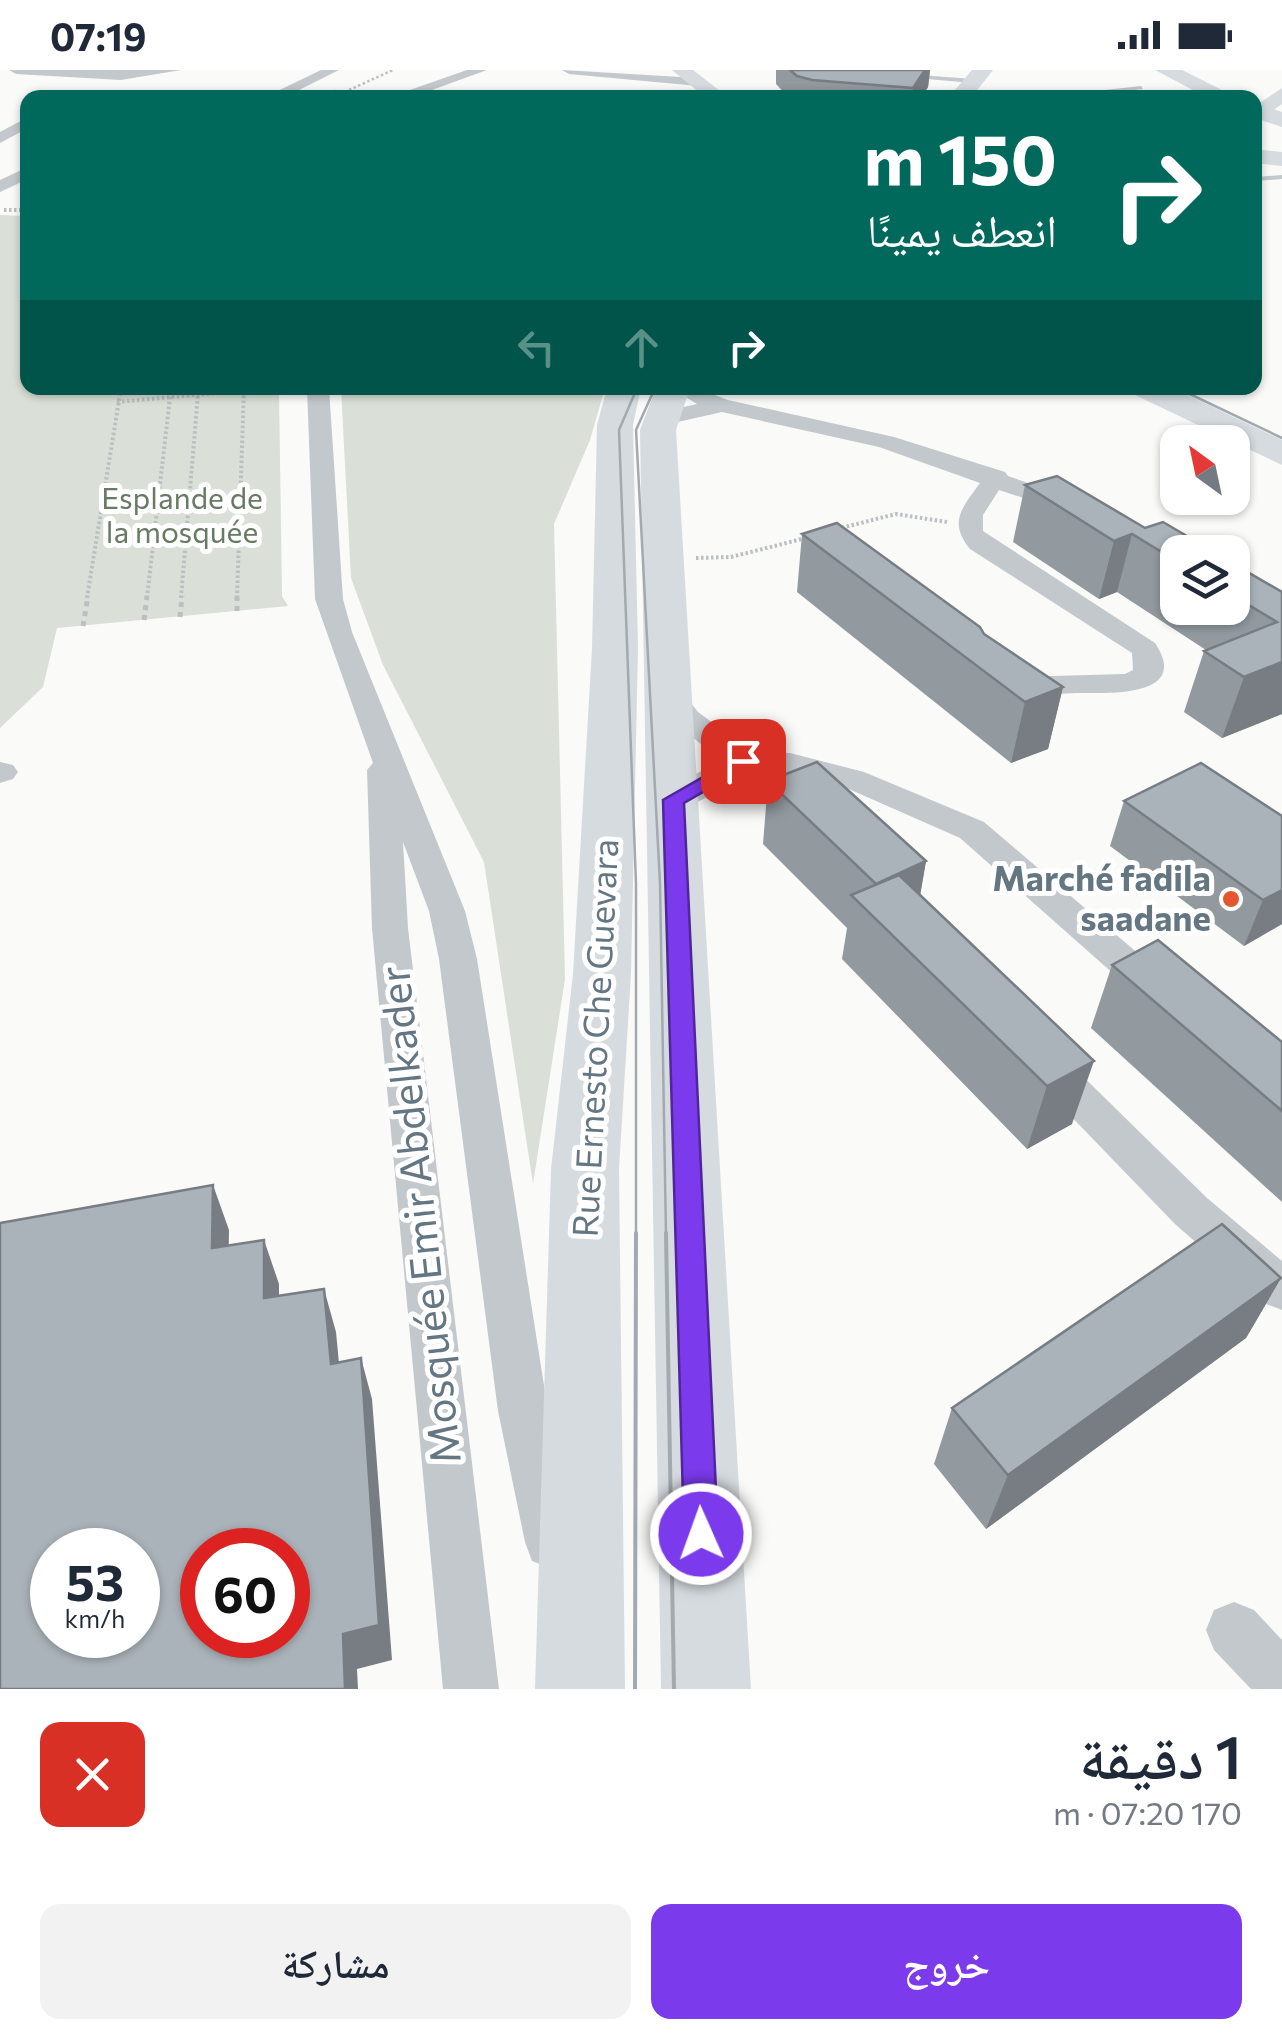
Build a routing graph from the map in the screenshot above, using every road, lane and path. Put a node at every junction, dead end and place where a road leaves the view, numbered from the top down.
1 (16, 70) edge
2 (174, 70) edge
3 (332, 70) edge
4 (393, 70) edge
5 (480, 70) edge
6 (569, 70) edge
7 (1165, 70) edge
8 (1223, 70) edge
9 (48, 71) edge
10 (107, 72) edge
11 (606, 72) edge
12 (886, 74) edge
13 (689, 76) edge
14 (494, 79) dead end
15 (972, 83) edge
16 (15, 86) dead end
17 (479, 88) dead end
18 (1141, 88) dead end
19 (1205, 88) junction
20 (291, 90) edge
21 (350, 90) edge
22 (418, 90) edge
23 (583, 90) dead end
24 (1120, 90) edge
25 (1210, 90) edge
26 (1282, 148) edge
27 (1265, 161) edge
28 (1282, 177) edge
29 (1282, 185) edge
30 (120, 395) edge
31 (189, 395) edge
32 (198, 395) edge
33 (244, 395) edge
34 (318, 395) edge
35 (1161, 395) edge
36 (170, 397) junction
37 (672, 397) edge
38 (118, 402) junction
39 (1282, 454) edge
40 (996, 477) junction
41 (1080, 512) edge
42 (968, 522) junction
43 (826, 532) edge
44 (808, 537) edge
45 (662, 559) junction
46 (237, 611) dead end
47 (180, 616) dead end
48 (144, 620) dead end
49 (82, 626) dead end
50 (986, 686) edge
51 (668, 694) junction
52 (382, 740) junction
53 (743, 761) junction
54 (674, 800) junction
55 (853, 820) edge
56 (1179, 1010) edge
57 (1021, 1032) edge
58 (1282, 1289) edge
59 (1234, 1630) dead end
60 (1282, 1681) edge
61 (581, 1684) edge
62 (472, 1689) edge
63 (706, 1689) edge

1 - 9 street
2 - 10 street
3 - 20 street
4 - 21 path
5 - 22 street
6 - 11 street
7 - 19 main road
8 - 19 main road
9 - 10 street
9 - 16 street
11 - 13 street
11 - 23 street
12 - 15 lane
14 - 17 street
18 - 24 lane
19 - 25 main road
26 - 27 main road
27 - 28 lane
27 - 29 lane
30 - 38 path
31 - 36 path
32 - 47 path
33 - 46 path
34 - 52 street
35 - 39 main road
36 - 38 path
36 - 48 path
37 - 40 street
37 - 45 main road, Rue Ernesto Che Guevara
37 - 61 main road, Rue Ernesto Che Guevara
38 - 49 path
40 - 41 street
40 - 42 street
42 - 43 path
42 - 50 street
44 - 45 path
45 - 51 main road, Rue Ernesto Che Guevara
51 - 53 street
51 - 54 main road, Rue Ernesto Che Guevara
52 - 61 street
52 - 62 street, Mosquée Emir Abdelkader
53 - 54 street
53 - 55 street
53 - 56 street
54 - 63 main road, Rue Ernesto Che Guevara
57 - 58 street
59 - 60 street

